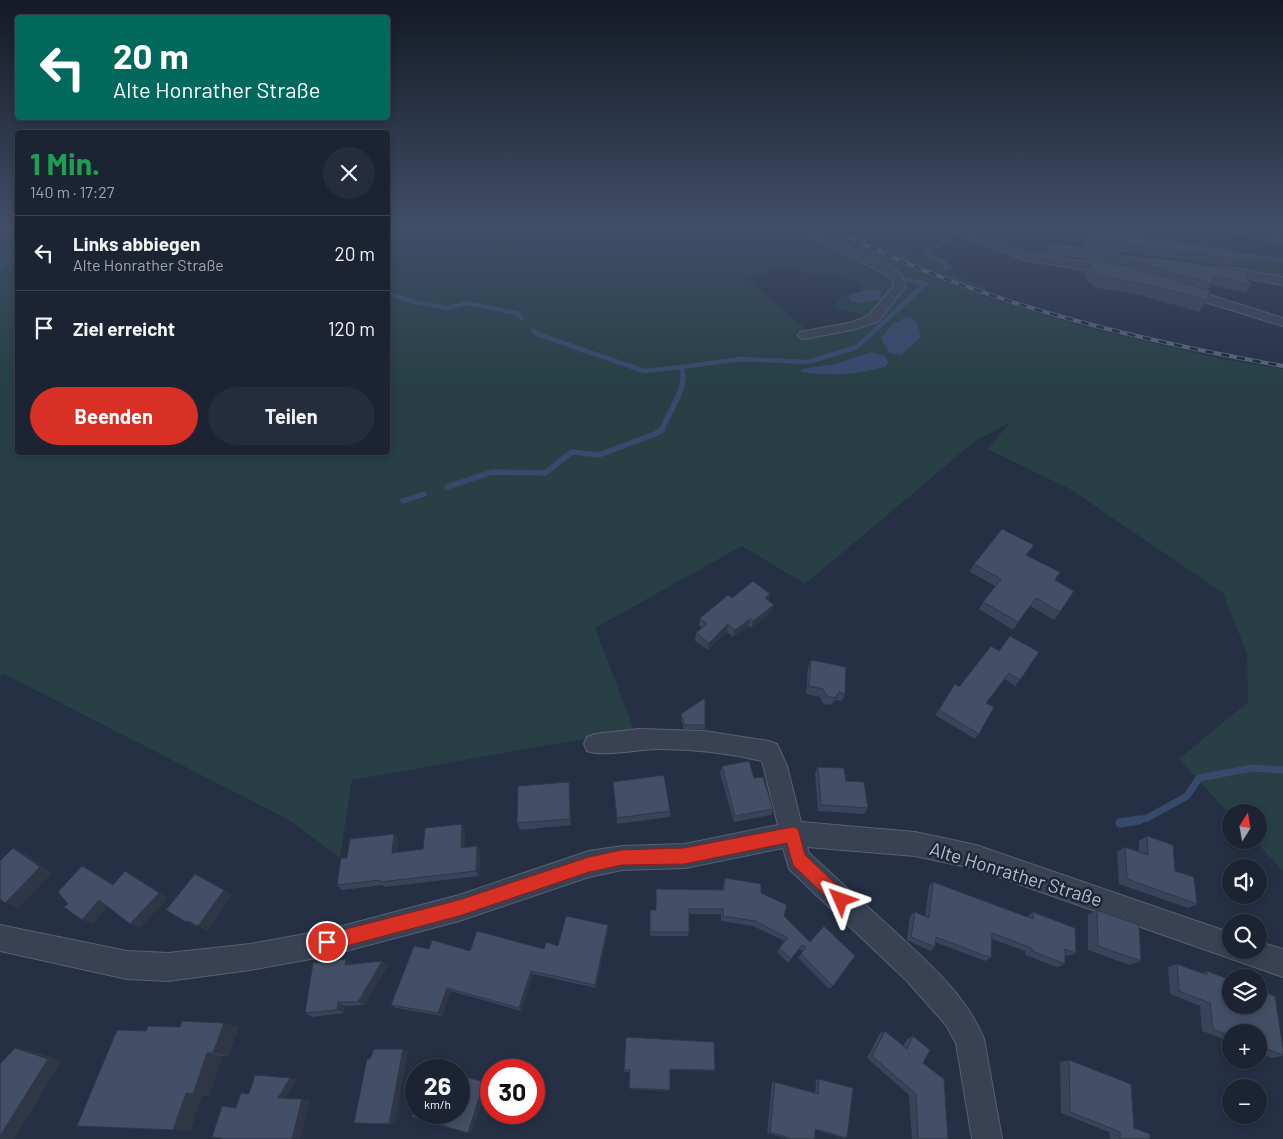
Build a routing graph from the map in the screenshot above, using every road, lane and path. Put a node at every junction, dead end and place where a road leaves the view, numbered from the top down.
1 (898, 279) edge
2 (1171, 288) edge
3 (1283, 322) edge
4 (805, 335) dead end
5 (595, 744) dead end
6 (793, 834) junction
7 (0, 938) edge
8 (1222, 943) edge
9 (1267, 958) edge
10 (1283, 963) edge
11 (987, 1139) edge

1 - 4 street
2 - 3 street
5 - 6 street
6 - 7 street, Alte Honrather Straße
6 - 8 street, Alte Honrather Straße
6 - 11 street
9 - 10 street

